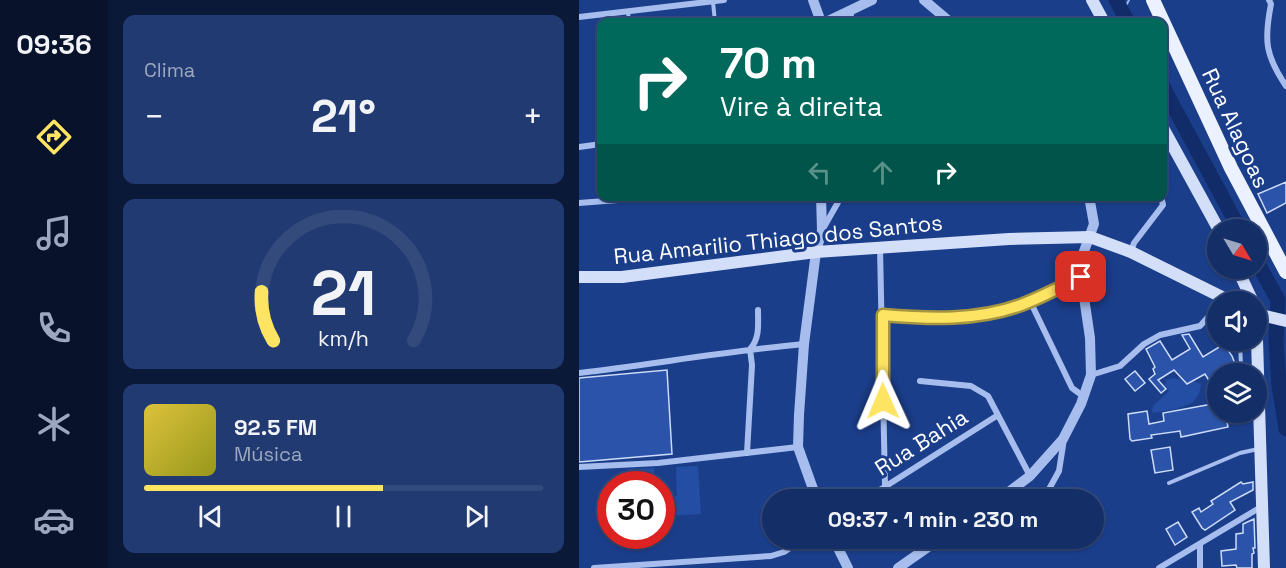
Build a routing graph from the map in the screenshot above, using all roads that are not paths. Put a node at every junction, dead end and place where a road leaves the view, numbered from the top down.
1 (724, 0) edge
2 (813, 0) edge
3 (872, 0) edge
4 (924, 0) edge
5 (1092, 0) edge
6 (1152, 0) edge
7 (1269, 0) edge
8 (713, 2) junction
9 (628, 11) junction
10 (850, 11) junction
11 (579, 17) edge
12 (629, 18) edge
13 (715, 18) edge
14 (820, 18) edge
15 (835, 18) edge
16 (851, 18) edge
17 (945, 18) edge
18 (1102, 18) edge
19 (1160, 18) edge
20 (1167, 32) edge
21 (1286, 86) edge
22 (1167, 135) edge
23 (597, 145) edge
24 (579, 147) edge
25 (605, 201) edge
26 (821, 201) edge
27 (835, 201) edge
28 (1091, 201) edge
29 (1162, 201) edge
30 (579, 203) edge
31 (1213, 219) edge
32 (822, 230) junction
33 (1090, 237) junction
34 (881, 248) junction
35 (816, 252) junction
36 (1131, 252) junction
37 (1286, 272) edge
38 (579, 277) edge
39 (1081, 277) junction
40 (1207, 293) edge
41 (1030, 301) junction
42 (758, 310) dead end
43 (883, 315) junction
44 (1267, 316) edge
45 (1207, 320) edge
46 (1286, 321) edge
47 (804, 344) junction
48 (750, 349) junction
49 (579, 372) edge
50 (1091, 375) junction
51 (920, 381) dead end
52 (1083, 396) junction
53 (998, 415) junction
54 (1258, 423) edge
55 (1064, 436) junction
56 (798, 447) junction
57 (1259, 449) junction
58 (747, 453) junction
59 (579, 467) edge
60 (1029, 476) junction
61 (1169, 483) dead end
62 (885, 485) junction
63 (813, 489) edge
64 (879, 489) edge
65 (1012, 489) edge
66 (1050, 489) edge
67 (1261, 507) junction
68 (1200, 545) junction
69 (788, 549) edge
70 (838, 549) edge
71 (925, 549) edge
72 (620, 567) edge
73 (594, 568) edge
74 (848, 568) edge
75 (898, 568) edge
76 (1159, 568) edge
77 (1200, 568) edge
78 (1264, 568) edge

1 - 8 street
2 - 14 street
3 - 10 street
4 - 17 street
5 - 18 main road
6 - 19 main road, Rua Alagoas
7 - 21 street
8 - 9 street
8 - 13 lane
9 - 11 street
9 - 12 lane
10 - 15 street
10 - 16 street
20 - 37 main road, Rua Alagoas
22 - 31 main road
23 - 24 street
25 - 30 street
26 - 32 street
27 - 32 street
28 - 33 street
29 - 36 street
32 - 35 street
33 - 34 main road, Rua Amarilio Thiago dos Santos
33 - 36 main road
33 - 39 street
34 - 35 main road, Rua Amarilio Thiago dos Santos
34 - 43 street
35 - 38 main road, Rua Amarilio Thiago dos Santos
35 - 47 street
36 - 40 main road
39 - 41 street
39 - 50 street
41 - 43 street
41 - 52 street
42 - 48 street
43 - 62 street
44 - 46 main road
45 - 50 street
47 - 48 street
47 - 56 street
48 - 49 street
48 - 58 street
50 - 52 street
51 - 53 street
52 - 55 street
53 - 60 street
53 - 62 street, Rua Bahia
54 - 57 main road
55 - 60 street
55 - 66 street
56 - 58 street
56 - 63 street
57 - 61 lane
57 - 67 main road
58 - 59 street
60 - 65 street
62 - 64 street, Rua Bahia
67 - 68 street
67 - 78 main road
68 - 76 street
68 - 77 street
69 - 72 street
70 - 74 street
71 - 75 street
72 - 73 street

